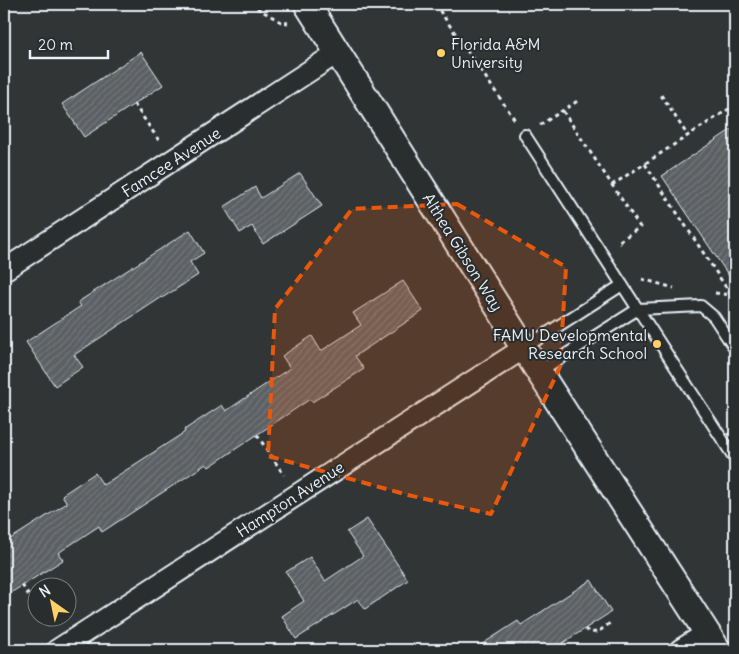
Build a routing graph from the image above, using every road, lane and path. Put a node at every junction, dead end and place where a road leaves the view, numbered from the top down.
1 (250, 4) edge
2 (307, 4) edge
3 (435, 4) edge
4 (294, 24) dead end
5 (337, 53) junction
6 (661, 95) dead end
7 (579, 100) dead end
8 (134, 104) dead end
9 (735, 104) edge
10 (563, 111) junction
11 (525, 135) junction
12 (688, 136) junction
13 (172, 160) junction
14 (645, 164) junction
15 (612, 185) junction
16 (623, 249) dead end
17 (4, 270) edge
18 (637, 272) dead end
19 (622, 285) junction
20 (681, 289) dead end
21 (706, 292) dead end
22 (732, 296) junction
23 (735, 301) edge
24 (638, 309) junction
25 (524, 348) junction
26 (735, 349) edge
27 (539, 372) junction
28 (257, 435) dead end
29 (735, 459) edge
30 (282, 472) dead end
31 (22, 586) dead end
32 (28, 595) edge
33 (610, 623) dead end
34 (48, 626) edge
35 (50, 629) dead end
36 (585, 629) dead end
37 (713, 641) edge
38 (57, 650) edge
39 (680, 650) edge

1 - 4 path
2 - 5 street, Althea Gibson Way
3 - 11 path
5 - 13 street, Famcee Avenue
5 - 25 street, Althea Gibson Way
6 - 12 path
7 - 10 path
8 - 13 path
9 - 12 path
10 - 11 path
10 - 15 path
11 - 19 lane
12 - 14 path
13 - 17 street, Famcee Avenue
14 - 15 path
14 - 22 path
15 - 16 path
18 - 20 path
19 - 24 lane
19 - 25 lane
21 - 22 path
22 - 23 path
24 - 26 lane
24 - 27 lane
24 - 29 lane
25 - 27 street, Althea Gibson Way
25 - 38 street, Hampton Avenue
27 - 37 street, Althea Gibson Way
28 - 30 path
31 - 32 path
33 - 36 path
34 - 35 path
37 - 39 street

